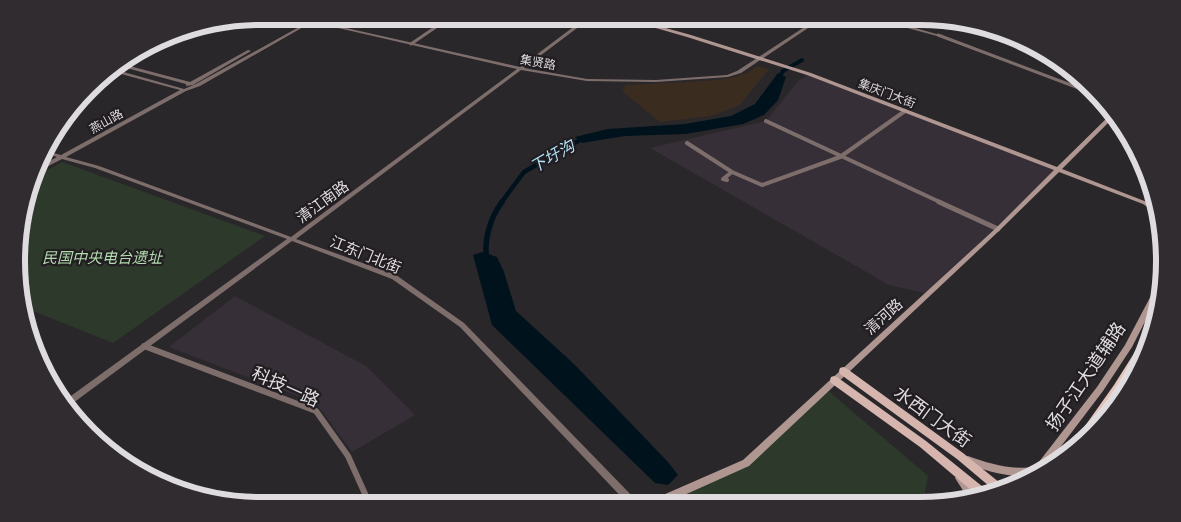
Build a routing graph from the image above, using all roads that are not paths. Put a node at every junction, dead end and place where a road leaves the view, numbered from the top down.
1 (297, 25) edge
2 (302, 25) edge
3 (336, 25) edge
4 (439, 25) edge
5 (579, 25) edge
6 (653, 25) edge
7 (901, 25) edge
8 (807, 27) dead end
9 (282, 33) junction
10 (288, 34) junction
11 (938, 35) joint
12 (411, 44) junction
13 (761, 58) junction
14 (127, 67) edge
15 (521, 69) junction
16 (120, 72) edge
17 (190, 84) junction
18 (198, 85) junction
19 (1082, 89) edge
20 (184, 90) junction
21 (905, 111) junction
22 (1109, 119) edge
23 (766, 121) dead end
24 (687, 144) dead end
25 (51, 154) edge
26 (62, 156) junction
27 (840, 157) junction
28 (45, 165) edge
29 (1056, 169) junction
30 (732, 172) junction
31 (727, 180) dead end
32 (1145, 203) junction
33 (1149, 203) edge
34 (1149, 205) edge
35 (998, 229) junction
36 (292, 238) junction
37 (1153, 298) edge
38 (144, 346) junction
39 (1134, 361) edge
40 (843, 371) junction
41 (834, 380) junction
42 (71, 400) edge
43 (1095, 420) tunnel mouth
44 (1050, 458) edge
45 (964, 459) junction
46 (952, 468) junction
47 (1024, 473) edge
48 (995, 484) edge
49 (978, 490) edge
50 (968, 492) edge
51 (367, 497) edge
52 (627, 497) edge
53 (666, 497) edge

1 - 9 street, 燕山路
2 - 10 street, 燕山路
3 - 12 street, 集贤路
4 - 12 street
5 - 15 street, 清江南路
6 - 13 main road, 集庆门大街
7 - 11 street
8 - 13 street, 集贤路
9 - 10 street
9 - 17 street, 燕山路
10 - 18 street, 燕山路
11 - 19 street
12 - 15 street, 集贤路
13 - 15 street, 集贤路
13 - 21 main road, 集庆门大街
14 - 17 street
15 - 36 street, 清江南路
16 - 20 street
17 - 18 street
17 - 20 street, 燕山路
18 - 20 street, 燕山路
20 - 26 street, 燕山路
21 - 27 street
21 - 29 main road, 集庆门大街
22 - 29 main road, 清河路
23 - 27 street
24 - 30 street
25 - 26 street, 江东门北街
26 - 28 street, 燕山路
26 - 36 street, 江东门北街
27 - 30 street
27 - 35 street
29 - 32 main road, 集庆门大街
29 - 35 main road, 清河路
30 - 31 street
32 - 33 main road
32 - 34 main road, 集庆门大街
35 - 40 main road, 清河路
36 - 38 street, 清江南路
36 - 52 street, 江东门北街
37 - 44 main road, 扬子江大道辅路
38 - 42 street, 清江南路
38 - 51 street, 科技一路
39 - 43 highway
40 - 41 main road, 清河路
40 - 45 main road, 水西门大街
41 - 46 main road, 水西门大街
41 - 53 main road, 清河路
45 - 47 main road
45 - 48 main road, 水西门大街
46 - 49 main road, 水西门大街
46 - 50 main road

